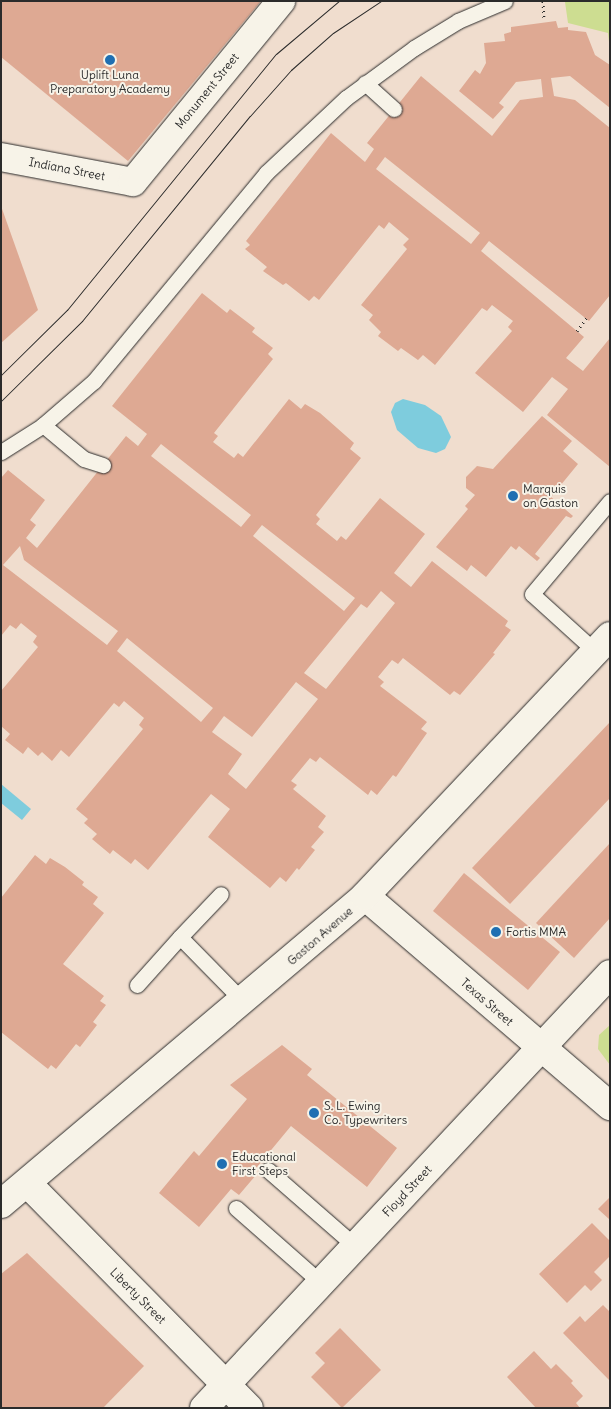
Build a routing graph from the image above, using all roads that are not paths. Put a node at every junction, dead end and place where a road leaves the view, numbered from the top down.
1 (281, 1) edge
2 (505, 1) edge
3 (365, 83) junction
4 (394, 109) dead end
5 (1, 157) edge
6 (133, 182) joint
7 (42, 425) junction
8 (1, 452) edge
9 (103, 465) dead end
10 (610, 501) edge
11 (603, 644) edge
12 (222, 894) dead end
13 (365, 896) junction
14 (180, 937) junction
15 (610, 974) edge
16 (137, 984) dead end
17 (244, 1001) junction
18 (541, 1048) junction
19 (610, 1106) edge
20 (268, 1170) dead end
21 (27, 1183) junction
22 (1, 1204) edge
23 (236, 1208) dead end
24 (355, 1246) junction
25 (322, 1283) junction
26 (226, 1385) junction
27 (204, 1408) edge
28 (249, 1408) edge

1 - 6 street, Monument Street
2 - 3 lane
3 - 4 lane
3 - 7 lane
5 - 6 street, Indiana Street
7 - 8 lane
7 - 9 lane
10 - 11 lane
11 - 13 street, Gaston Avenue
12 - 14 lane
13 - 17 street, Gaston Avenue
13 - 18 street, Texas Street
14 - 16 lane
14 - 17 lane
15 - 18 street, Floyd Street
17 - 21 street, Gaston Avenue
18 - 19 street, Texas Street
18 - 24 street, Floyd Street
20 - 24 lane
21 - 22 street, Gaston Avenue
21 - 26 street, Liberty Street
23 - 25 lane
24 - 25 street, Floyd Street
25 - 26 street, Floyd Street
26 - 27 street, Floyd Street
26 - 28 street, Liberty Street

